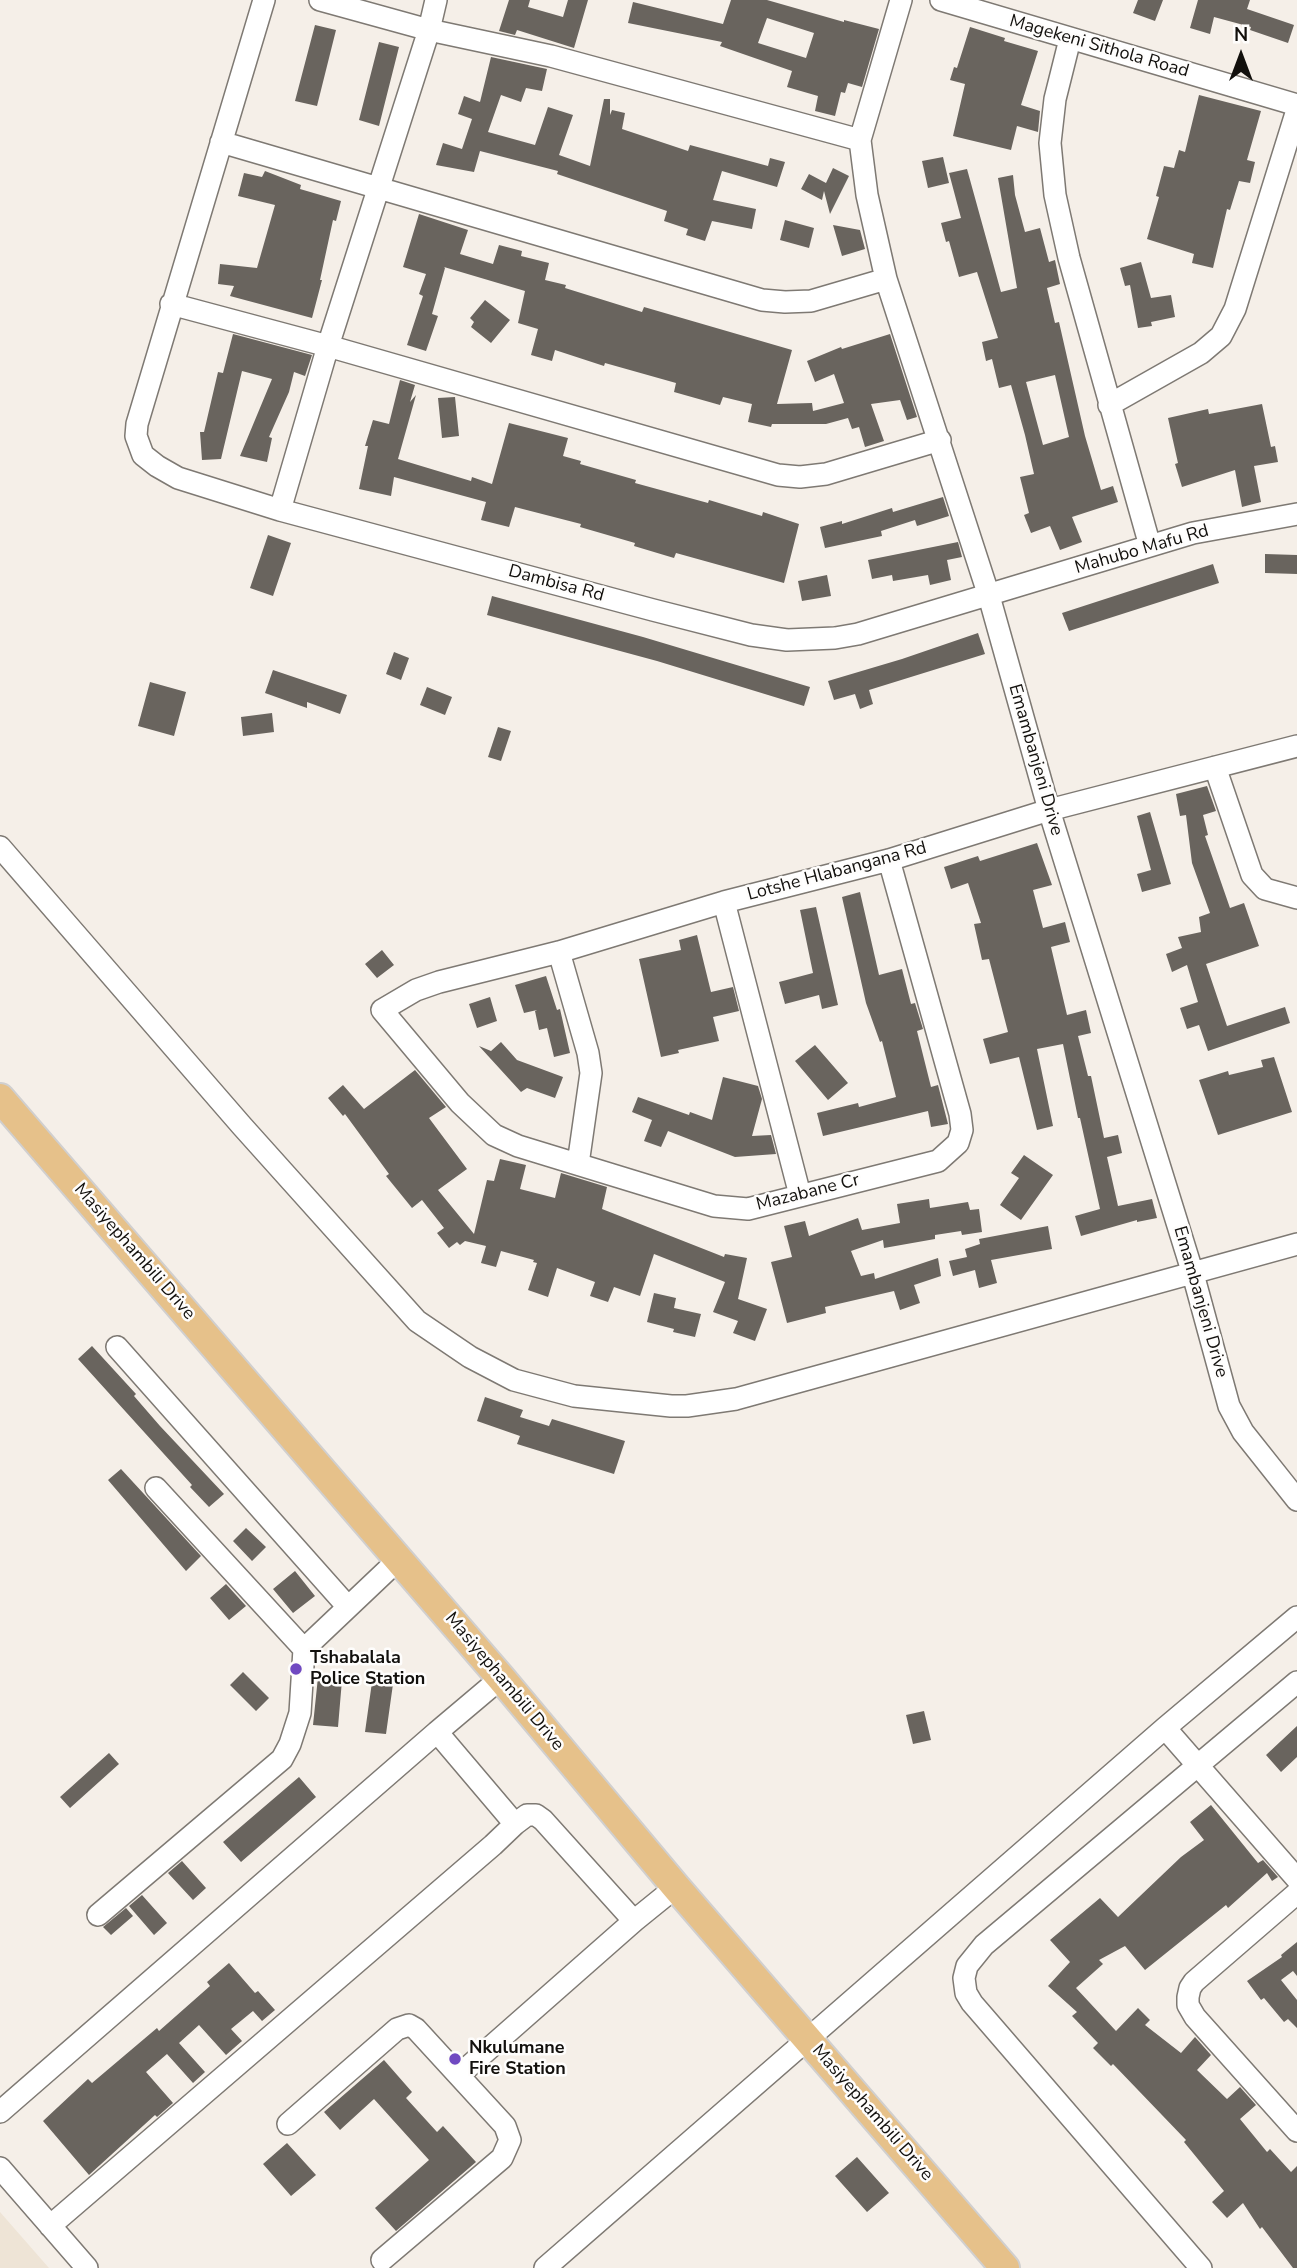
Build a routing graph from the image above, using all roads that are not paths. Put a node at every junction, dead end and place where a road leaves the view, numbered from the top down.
1 (264, 0) edge
2 (320, 0) edge
3 (436, 0) edge
4 (901, 0) edge
5 (941, 0) edge
6 (429, 30) junction
7 (1070, 38) junction
8 (1297, 107) edge
9 (860, 140) junction
10 (221, 142) junction
11 (379, 188) junction
12 (886, 279) junction
13 (171, 304) junction
14 (328, 345) junction
15 (1109, 405) junction
16 (940, 440) junction
17 (280, 510) junction
18 (1297, 514) edge
19 (1150, 546) junction
20 (989, 596) junction
21 (1297, 746) edge
22 (1215, 767) junction
23 (1049, 810) junction
24 (0, 847) edge
25 (889, 860) junction
26 (1297, 898) edge
27 (724, 902) junction
28 (559, 952) junction
29 (382, 1010) joint
30 (0, 1098) edge
31 (578, 1164) junction
32 (800, 1195) junction
33 (1297, 1244) edge
34 (1193, 1274) junction
35 (117, 1347) dead end
36 (156, 1488) dead end
37 (1297, 1500) edge
38 (399, 1559) junction
39 (348, 1607) junction
40 (1297, 1617) edge
41 (304, 1648) junction
42 (501, 1678) junction
43 (1297, 1682) edge
44 (1165, 1728) junction
45 (437, 1731) junction
46 (1199, 1765) junction
47 (514, 1824) junction
48 (1297, 1880) edge
49 (676, 1887) junction
50 (1297, 1893) edge
51 (99, 1915) dead end
52 (634, 1921) junction
53 (808, 2039) junction
54 (459, 2075) junction
55 (0, 2112) edge
56 (288, 2124) dead end
57 (1297, 2131) edge
58 (0, 2168) edge
59 (50, 2226) junction
60 (382, 2260) dead end
61 (87, 2268) edge
62 (545, 2268) edge
63 (1005, 2268) edge
64 (1201, 2268) edge

1 - 10 street
2 - 6 street
3 - 6 street
4 - 9 street, Emambanjeni Drive
5 - 7 street, Magekeni Sithola Road
6 - 9 street
6 - 11 street
7 - 8 street, Magekeni Sithola Road
7 - 15 street
8 - 15 street
9 - 12 street, Emambanjeni Drive
10 - 11 street
10 - 13 street
11 - 12 street
11 - 14 street
12 - 16 street, Emambanjeni Drive
13 - 14 street
13 - 17 street, Dambisa Rd
14 - 16 street
14 - 17 street
15 - 19 street
16 - 20 street, Emambanjeni Drive
17 - 20 street, Dambisa Rd
18 - 19 street, Mahubo Mafu Rd
19 - 20 street, Mahubo Mafu Rd
20 - 23 street, Emambanjeni Drive
21 - 22 street, Lotshe Hlabangana Rd
22 - 23 street, Lotshe Hlabangana Rd
22 - 26 street
23 - 25 street, Lotshe Hlabangana Rd
23 - 34 street, Emambanjeni Drive
24 - 34 street
25 - 27 street, Lotshe Hlabangana Rd
25 - 32 street, Mazabane Cr
27 - 28 street, Lotshe Hlabangana Rd
27 - 32 street
28 - 29 street, Lotshe Hlabangana Rd
28 - 31 street
29 - 31 street, Mazabane Cr
30 - 38 main road, Masiyephambili Drive
31 - 32 street, Mazabane Cr
33 - 34 street
34 - 37 street, Emambanjeni Drive
35 - 39 street
36 - 41 street
38 - 39 street
38 - 42 main road, Masiyephambili Drive
39 - 41 street
40 - 44 street
41 - 51 street
42 - 45 street
42 - 49 main road, Masiyephambili Drive
43 - 46 street
44 - 46 street
44 - 53 street
45 - 47 street
45 - 55 street
46 - 48 street
46 - 64 street
47 - 52 street
47 - 59 street
49 - 52 street
49 - 53 main road, Masiyephambili Drive
50 - 57 street
52 - 54 street
53 - 62 street
53 - 63 main road, Masiyephambili Drive
54 - 56 street
54 - 60 street
58 - 59 street
59 - 61 street

